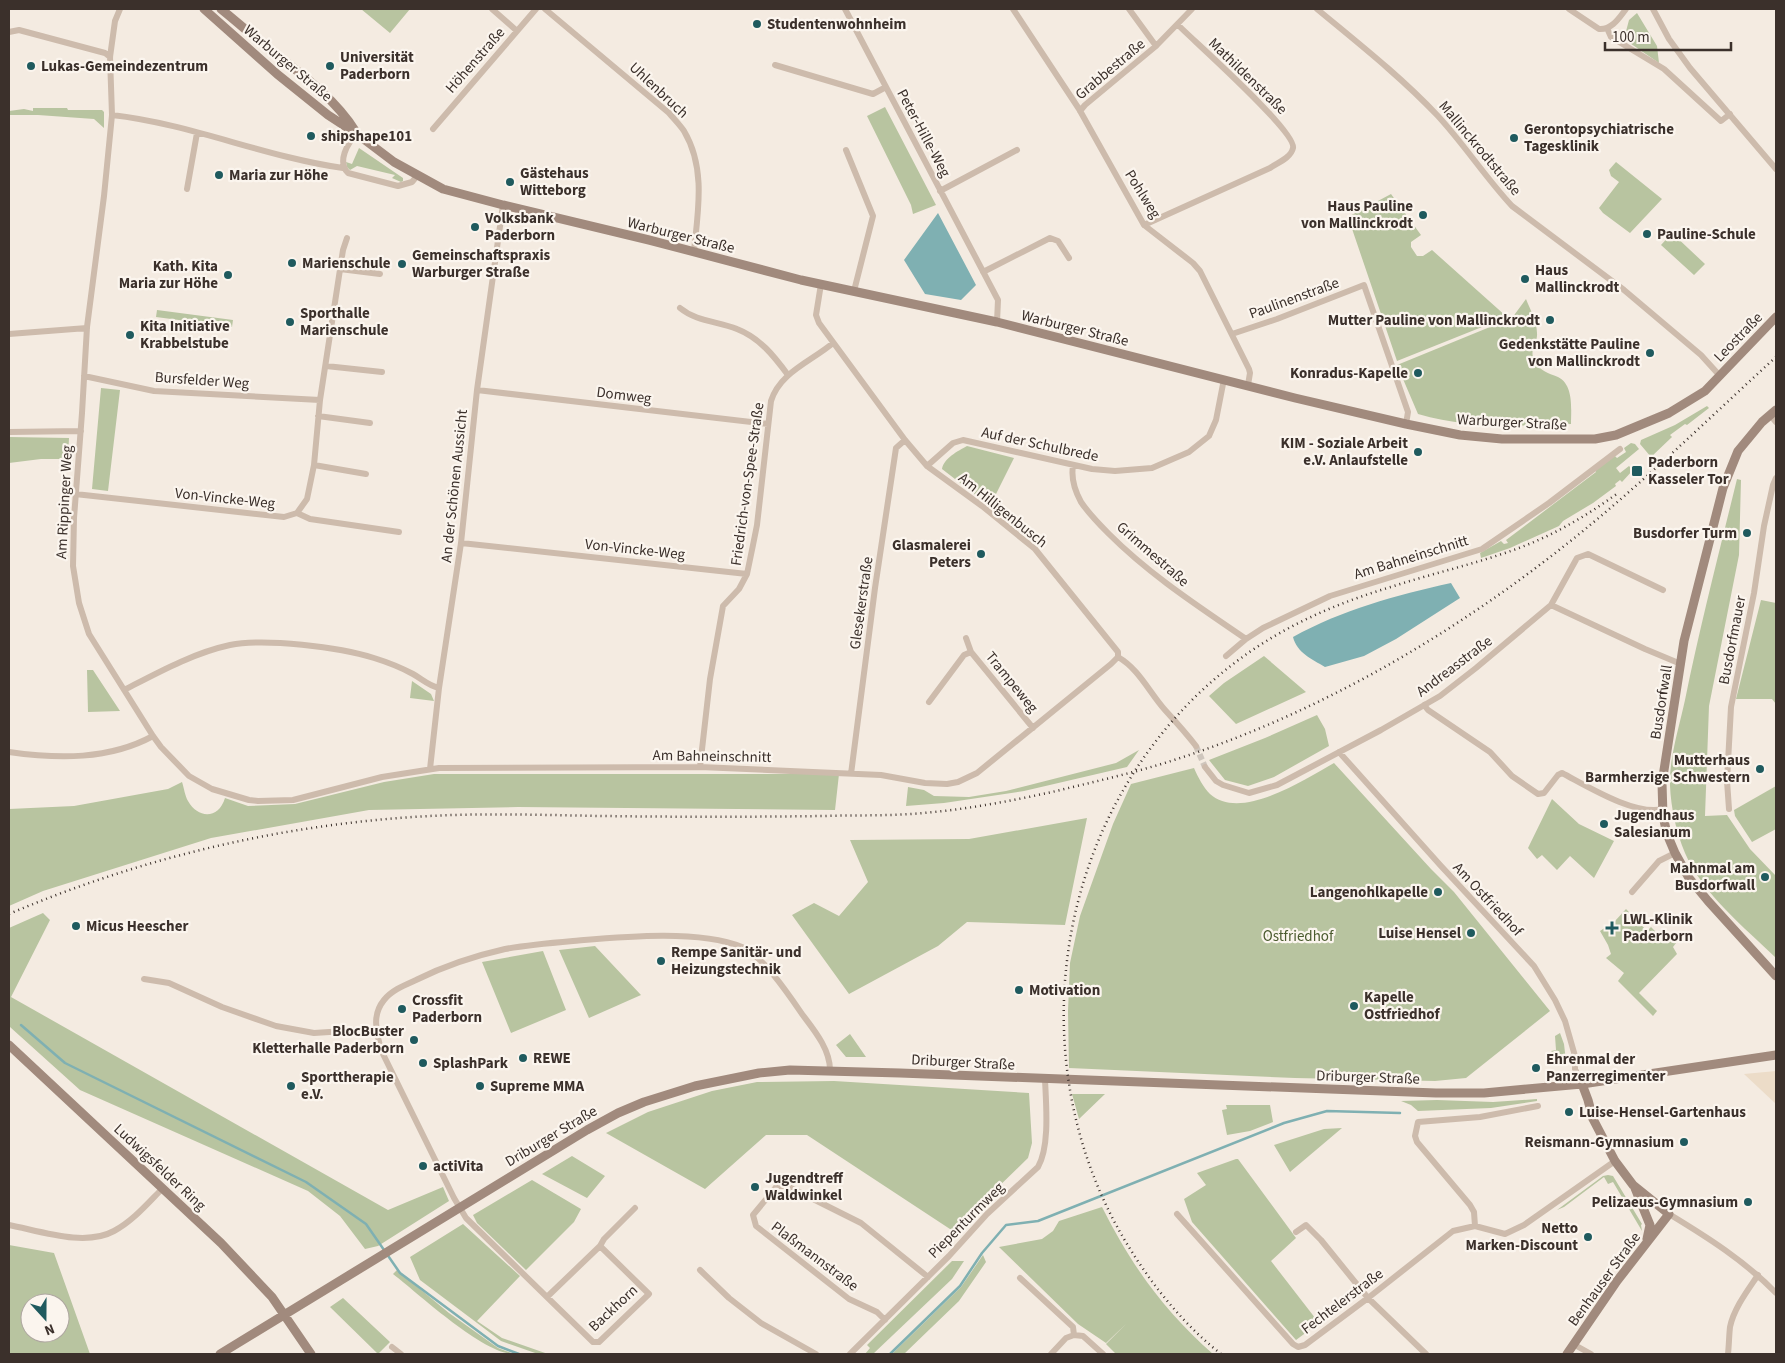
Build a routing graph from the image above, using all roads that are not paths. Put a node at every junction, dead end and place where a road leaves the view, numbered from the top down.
1 (120, 9) edge
2 (204, 9) edge
3 (222, 9) edge
4 (492, 9) edge
5 (536, 9) edge
6 (545, 9) edge
7 (845, 9) edge
8 (1013, 9) edge
9 (1129, 9) edge
10 (1192, 9) edge
11 (1317, 9) edge
12 (1569, 9) edge
13 (1626, 9) edge
14 (1653, 9) edge
15 (1178, 25) junction
16 (1607, 28) junction
17 (517, 31) junction
18 (9, 32) edge
19 (1156, 46) junction
20 (110, 57) junction
21 (775, 65) dead end
22 (886, 88) junction
23 (1080, 111) junction
24 (1730, 114) junction
25 (112, 115) junction
26 (433, 128) dead end
27 (197, 133) junction
28 (357, 134) junction
29 (846, 150) dead end
30 (1017, 150) dead end
31 (343, 168) junction
32 (1776, 169) edge
33 (417, 176) junction
34 (187, 189) dead end
35 (940, 190) junction
36 (503, 205) junction
37 (1144, 225) junction
38 (347, 238) dead end
39 (694, 251) junction
40 (1068, 258) dead end
41 (340, 269) junction
42 (983, 272) junction
43 (380, 274) dead end
44 (821, 284) junction
45 (854, 291) junction
46 (680, 308) dead end
47 (1776, 317) edge
48 (997, 322) junction
49 (87, 328) junction
50 (9, 334) edge
51 (1232, 334) junction
52 (833, 343) junction
53 (326, 366) junction
54 (382, 372) dead end
55 (788, 375) junction
56 (84, 376) junction
57 (1720, 376) junction
58 (1224, 379) junction
59 (1248, 385) junction
60 (477, 390) junction
61 (320, 400) junction
62 (318, 416) junction
63 (1774, 416) edge
64 (370, 422) dead end
65 (768, 424) junction
66 (1406, 424) junction
67 (81, 431) junction
68 (9, 432) edge
69 (905, 440) junction
70 (1620, 449) dead end
71 (314, 464) junction
72 (927, 466) junction
73 (1073, 466) junction
74 (366, 474) dead end
75 (1776, 478) edge
76 (76, 494) junction
77 (297, 513) junction
78 (399, 532) dead end
79 (461, 543) junction
80 (748, 574) junction
81 (1663, 590) dead end
82 (1551, 605) junction
83 (966, 638) dead end
84 (1246, 639) junction
85 (971, 652) junction
86 (1226, 656) dead end
87 (1118, 657) junction
88 (1682, 664) junction
89 (439, 688) junction
90 (124, 690) junction
91 (929, 702) dead end
92 (1424, 706) junction
93 (1033, 728) junction
94 (153, 736) junction
95 (1196, 746) tunnel mouth
96 (9, 752) edge
97 (1339, 752) junction
98 (700, 767) junction
99 (1205, 767) tunnel mouth
100 (430, 769) junction
101 (851, 774) junction
102 (265, 801) joint
103 (1663, 809) junction
104 (1729, 809) dead end
105 (1675, 852) junction
106 (1632, 892) dead end
107 (1776, 976) edge
108 (144, 979) dead end
109 (376, 1029) junction
110 (9, 1045) edge
111 (1776, 1055) edge
112 (830, 1070) junction
113 (1045, 1079) junction
114 (1582, 1084) junction
115 (1538, 1106) dead end
116 (1615, 1161) junction
117 (1633, 1185) junction
118 (163, 1188) junction
119 (459, 1208) junction
120 (635, 1208) dead end
121 (1177, 1214) dead end
122 (1669, 1214) junction
123 (9, 1225) edge
124 (1475, 1226) junction
125 (1296, 1232) dead end
126 (1647, 1242) junction
127 (600, 1246) junction
128 (700, 1270) dead end
129 (1758, 1275) junction
130 (928, 1277) junction
131 (1020, 1278) dead end
132 (1776, 1293) edge
133 (548, 1296) junction
134 (1368, 1298) junction
135 (285, 1315) junction
136 (885, 1320) junction
137 (1074, 1335) junction
138 (1573, 1344) junction
139 (392, 1347) dead end
140 (220, 1354) edge
141 (310, 1354) edge
142 (401, 1354) edge
143 (816, 1354) edge
144 (850, 1354) edge
145 (1051, 1354) edge
146 (1102, 1354) edge
147 (1426, 1354) edge
148 (1567, 1354) edge
149 (1591, 1354) edge
150 (1728, 1354) edge

1 - 20 street, Am Rippinger Weg
2 - 28 main road, Warburger Straße
3 - 28 main road, Warburger Straße
4 - 17 street
5 - 17 street, Höhenstraße
6 - 39 street, Uhlenbruch
7 - 22 street, Peter-Hille-Weg
8 - 23 street, Pohlweg
9 - 19 street, Grabbestraße
10 - 15 street, Grabbestraße
11 - 57 street, Mallinckrodtstraße
12 - 16 street
13 - 16 street
14 - 24 street
15 - 19 street, Grabbestraße
15 - 37 street, Mathildenstraße
16 - 24 street
17 - 26 street, Höhenstraße
18 - 20 street
19 - 23 street, Grabbestraße
20 - 25 street, Am Rippinger Weg
21 - 22 street, Peter-Hille-Weg
22 - 35 street, Peter-Hille-Weg
23 - 37 street, Pohlweg
24 - 32 street
25 - 27 street
25 - 49 street, Am Rippinger Weg
27 - 31 street
27 - 34 street
28 - 31 street
28 - 33 main road, Warburger Straße
29 - 45 street
30 - 35 street, Peter-Hille-Weg
31 - 33 street
33 - 36 main road, Warburger Straße
35 - 42 street, Peter-Hille-Weg
36 - 39 main road, Warburger Straße
36 - 60 street, An der Schönen Aussicht
37 - 51 street, Pohlweg
38 - 41 street
39 - 44 main road, Warburger Straße
40 - 42 street
41 - 43 street
41 - 53 street
42 - 48 street, Peter-Hille-Weg
44 - 45 main road, Warburger Straße
44 - 52 street, Am Hilligenbusch
45 - 48 main road, Warburger Straße
46 - 55 street
47 - 57 main road, Leostraße
48 - 58 main road, Warburger Straße
49 - 50 street
49 - 56 street, Am Rippinger Weg
51 - 59 street, Pohlweg
51 - 66 street, Paulinenstraße
52 - 55 street, Friedrich-von-Spee-Straße
52 - 69 street, Am Hilligenbusch
53 - 54 street
53 - 61 street
55 - 65 street, Friedrich-von-Spee-Straße
56 - 61 street, Bursfelder Weg
56 - 67 street, Am Rippinger Weg
57 - 66 main road, Warburger Straße
58 - 59 main road, Warburger Straße
58 - 73 street, Auf der Schulbrede
59 - 66 main road, Warburger Straße
60 - 65 street, Domweg
60 - 79 street, An der Schönen Aussicht
61 - 62 street
62 - 64 street
62 - 71 street
63 - 88 main road, Busdorfwall
65 - 80 street, Friedrich-von-Spee-Straße
67 - 68 street
67 - 76 street, Am Rippinger Weg
69 - 72 street, Am Hilligenbusch
69 - 101 street, Glesekerstraße
70 - 84 street, Am Bahneinschnitt
71 - 74 street
71 - 77 street
72 - 73 street, Auf der Schulbrede
72 - 87 street, Am Hilligenbusch
73 - 84 street, Grimmestraße
75 - 104 street, Busdorfmauer
76 - 77 street, Von-Vincke-Weg
76 - 90 street, Am Rippinger Weg
77 - 78 street, Von-Vincke-Weg
79 - 80 street, Von-Vincke-Weg
79 - 89 street, An der Schönen Aussicht
80 - 98 street, Friedrich-von-Spee-Straße
81 - 82 street, Andreasstraße
82 - 88 street
82 - 92 street, Andreasstraße
83 - 85 street, Trampeweg
84 - 86 street, Am Bahneinschnitt
85 - 91 street, Trampeweg
85 - 93 street, Trampeweg
87 - 93 street, Am Bahneinschnitt
87 - 95 street, Am Hilligenbusch
88 - 103 main road, Busdorfwall
89 - 90 street
89 - 100 street, An der Schönen Aussicht
90 - 94 street, Am Rippinger Weg
92 - 97 street, Andreasstraße
92 - 103 street
93 - 101 street, Am Bahneinschnitt
94 - 96 street
94 - 102 street, Am Rippinger Weg
97 - 99 street
97 - 114 street, Am Ostfriedhof
98 - 100 street, Am Bahneinschnitt
98 - 101 street, Am Bahneinschnitt
100 - 102 street, Am Bahneinschnitt
103 - 105 main road, Busdorfwall
105 - 106 street
105 - 107 main road, Busdorfwall
108 - 109 street
109 - 112 street
109 - 119 street, Backhorn
110 - 118 main road, Ludwigsfelder Ring
111 - 114 main road, Driburger Straße
112 - 113 main road, Driburger Straße
112 - 119 main road, Driburger Straße
113 - 114 main road, Driburger Straße
113 - 130 street, Piepenturmweg
114 - 116 main road
115 - 124 street
116 - 117 main road
116 - 124 street
117 - 122 main road
117 - 126 main road
118 - 123 street
118 - 135 main road, Ludwigsfelder Ring
119 - 133 street, Backhorn
119 - 135 main road, Driburger Straße
120 - 127 street
121 - 134 street, Fechtelerstraße
122 - 126 main road, Benhauser Straße
122 - 129 street
124 - 134 street, Fechtelerstraße
125 - 134 street
126 - 138 main road, Benhauser Straße
127 - 133 street
127 - 133 street, Backhorn
128 - 143 street
129 - 132 street
129 - 150 street
130 - 136 street, Piepenturmweg
130 - 136 street, Plaßmannstraße
131 - 137 street
134 - 147 street
135 - 140 main road, Driburger Straße
135 - 141 main road, Ludwigsfelder Ring
136 - 144 street, Piepenturmweg
137 - 145 street
137 - 146 street
138 - 148 main road, Benhauser Straße
138 - 149 street, Benhauser Straße
139 - 142 street

